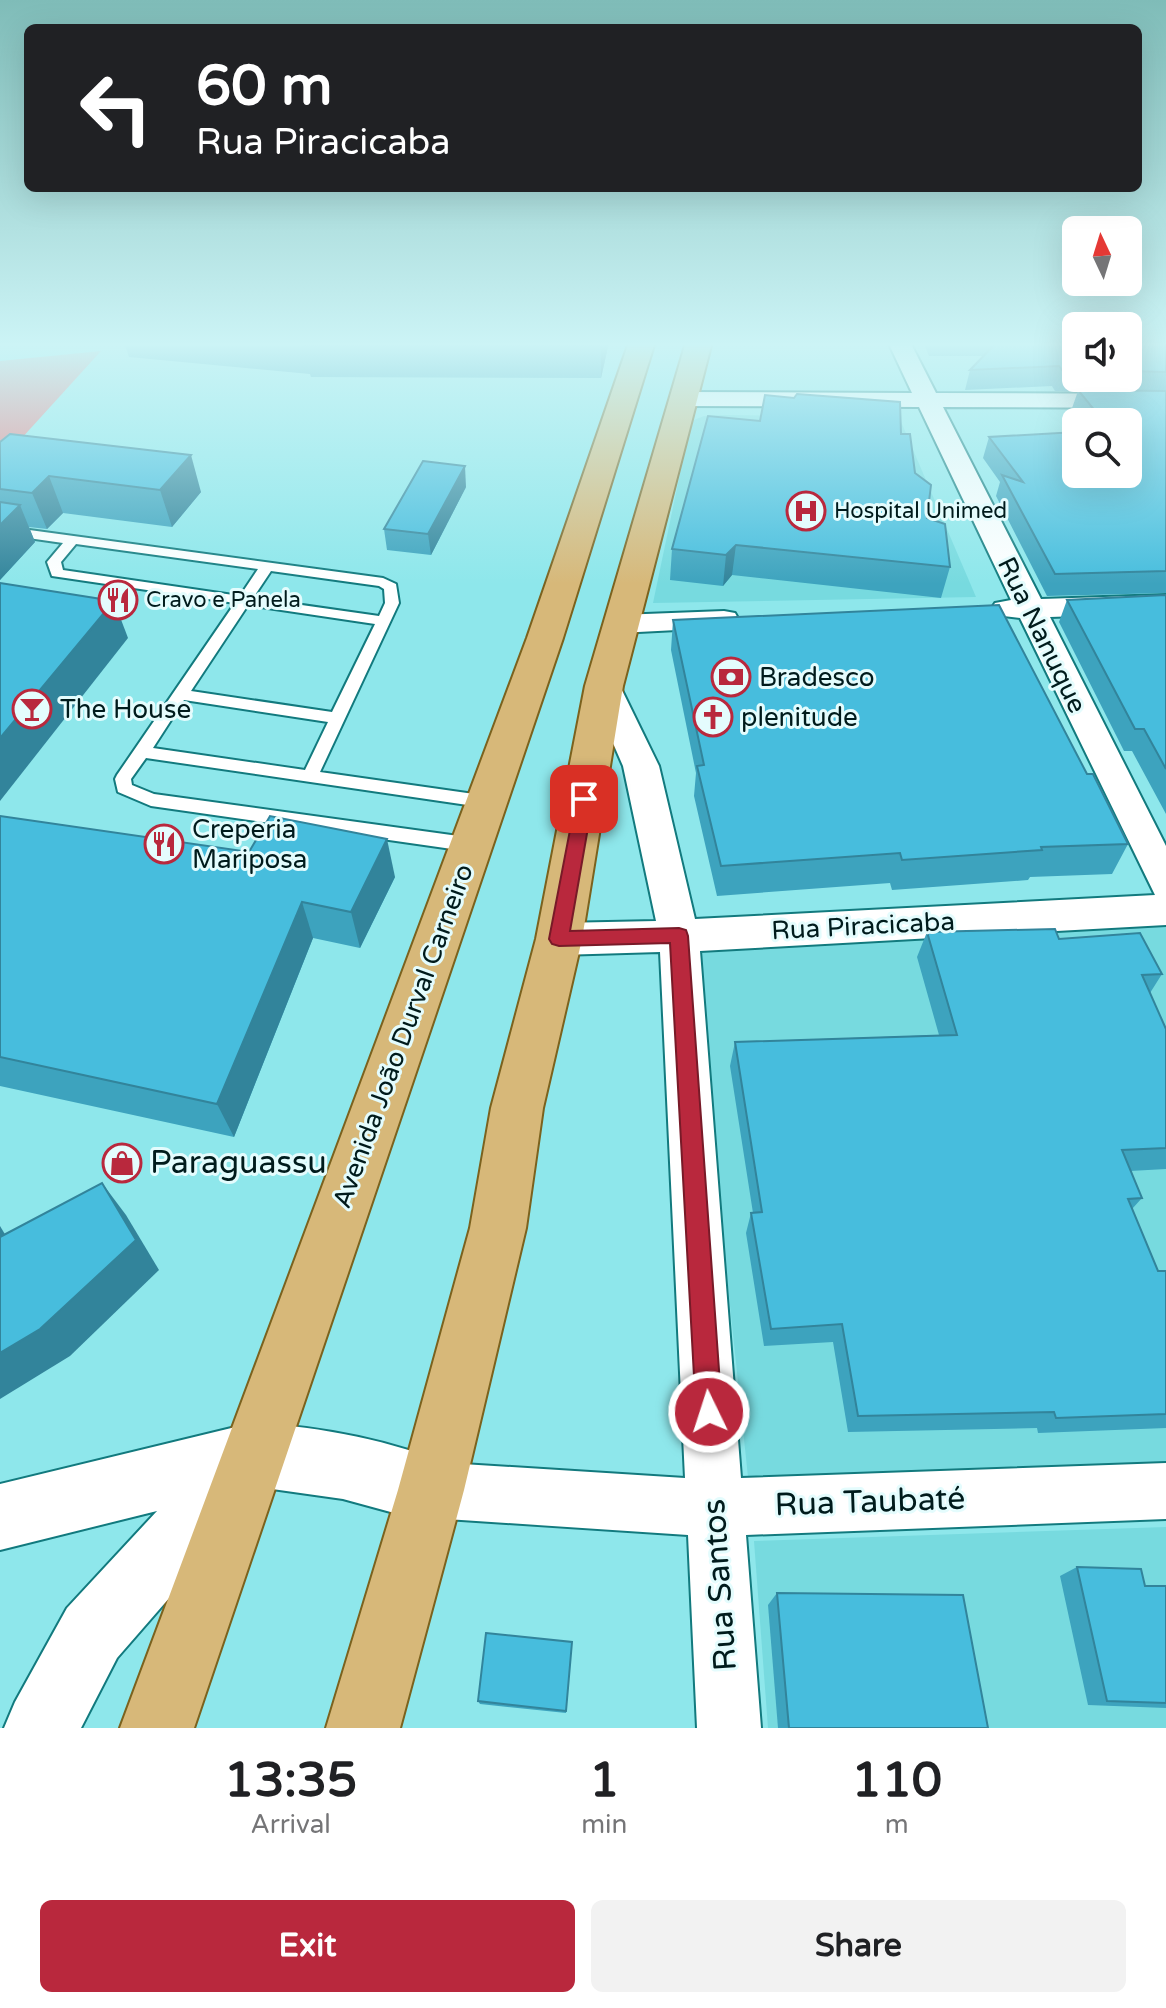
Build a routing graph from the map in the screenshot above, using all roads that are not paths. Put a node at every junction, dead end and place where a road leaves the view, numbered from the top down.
1 (615, 423) edge
2 (675, 423) edge
3 (937, 423) edge
4 (0, 530) edge
5 (72, 540) junction
6 (268, 565) junction
7 (244, 601) junction
8 (1166, 604) edge
9 (1028, 608) junction
10 (983, 610) edge
11 (756, 619) edge
12 (383, 621) junction
13 (619, 624) junction
14 (604, 686) junction
15 (182, 695) junction
16 (338, 718) junction
17 (143, 752) junction
18 (310, 776) junction
19 (480, 824) junction
20 (1166, 884) edge
21 (1166, 910) edge
22 (679, 936) junction
23 (559, 939) junction
24 (252, 1455) junction
25 (431, 1490) junction
26 (1166, 1491) edge
27 (715, 1508) junction
28 (0, 1517) edge
29 (41, 1728) edge
30 (157, 1728) edge
31 (363, 1728) edge
32 (729, 1728) edge

1 - 19 main road, Avenida João Durval Carneiro
2 - 13 main road
3 - 9 street, Rua Nanuque
4 - 5 lane
5 - 6 lane
5 - 7 lane
6 - 7 lane
6 - 12 lane
7 - 12 lane
7 - 15 lane
8 - 9 street
9 - 10 street
9 - 20 street, Rua Nanuque
11 - 13 street
12 - 16 lane
13 - 14 main road
14 - 22 street, Rua Santos
14 - 23 main road
15 - 16 lane
15 - 17 lane
16 - 18 lane
17 - 18 lane
17 - 19 lane
18 - 19 lane
19 - 24 main road, Avenida João Durval Carneiro
21 - 22 street, Rua Piracicaba
22 - 23 street, Rua Piracicaba
22 - 27 street, Rua Santos
23 - 25 main road
24 - 25 street
24 - 28 street
24 - 29 street
24 - 30 main road, Avenida João Durval Carneiro
25 - 27 street, Rua Taubaté
25 - 31 main road
26 - 27 street, Rua Taubaté
27 - 32 street, Rua Santos

